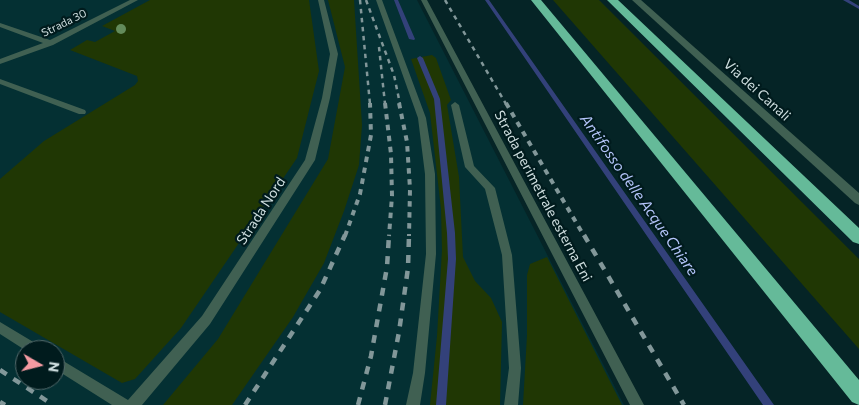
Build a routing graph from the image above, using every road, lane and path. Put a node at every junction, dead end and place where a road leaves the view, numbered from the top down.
1 (135, 0) edge
2 (321, 0) edge
3 (379, 0) edge
4 (424, 0) edge
5 (536, 0) edge
6 (612, 0) edge
7 (636, 0) edge
8 (0, 25) edge
9 (50, 43) junction
10 (0, 62) edge
11 (0, 80) edge
12 (456, 105) dead end
13 (82, 112) dead end
14 (859, 200) edge
15 (859, 238) edge
16 (0, 327) edge
17 (20, 340) edge
18 (65, 368) edge
19 (859, 395) edge
20 (124, 405) edge
21 (133, 405) edge
22 (412, 405) edge
23 (511, 405) edge
24 (637, 405) edge

1 - 9 lane, Strada 30
2 - 21 lane, Strada Nord
3 - 22 lane
4 - 24 lane, Strada perimetrale esterna Eni
5 - 19 highway
6 - 15 highway
7 - 14 street, Via dei Canali
8 - 9 lane
9 - 10 lane, Strada 30
11 - 13 lane
12 - 23 lane
16 - 17 lane
18 - 20 lane

